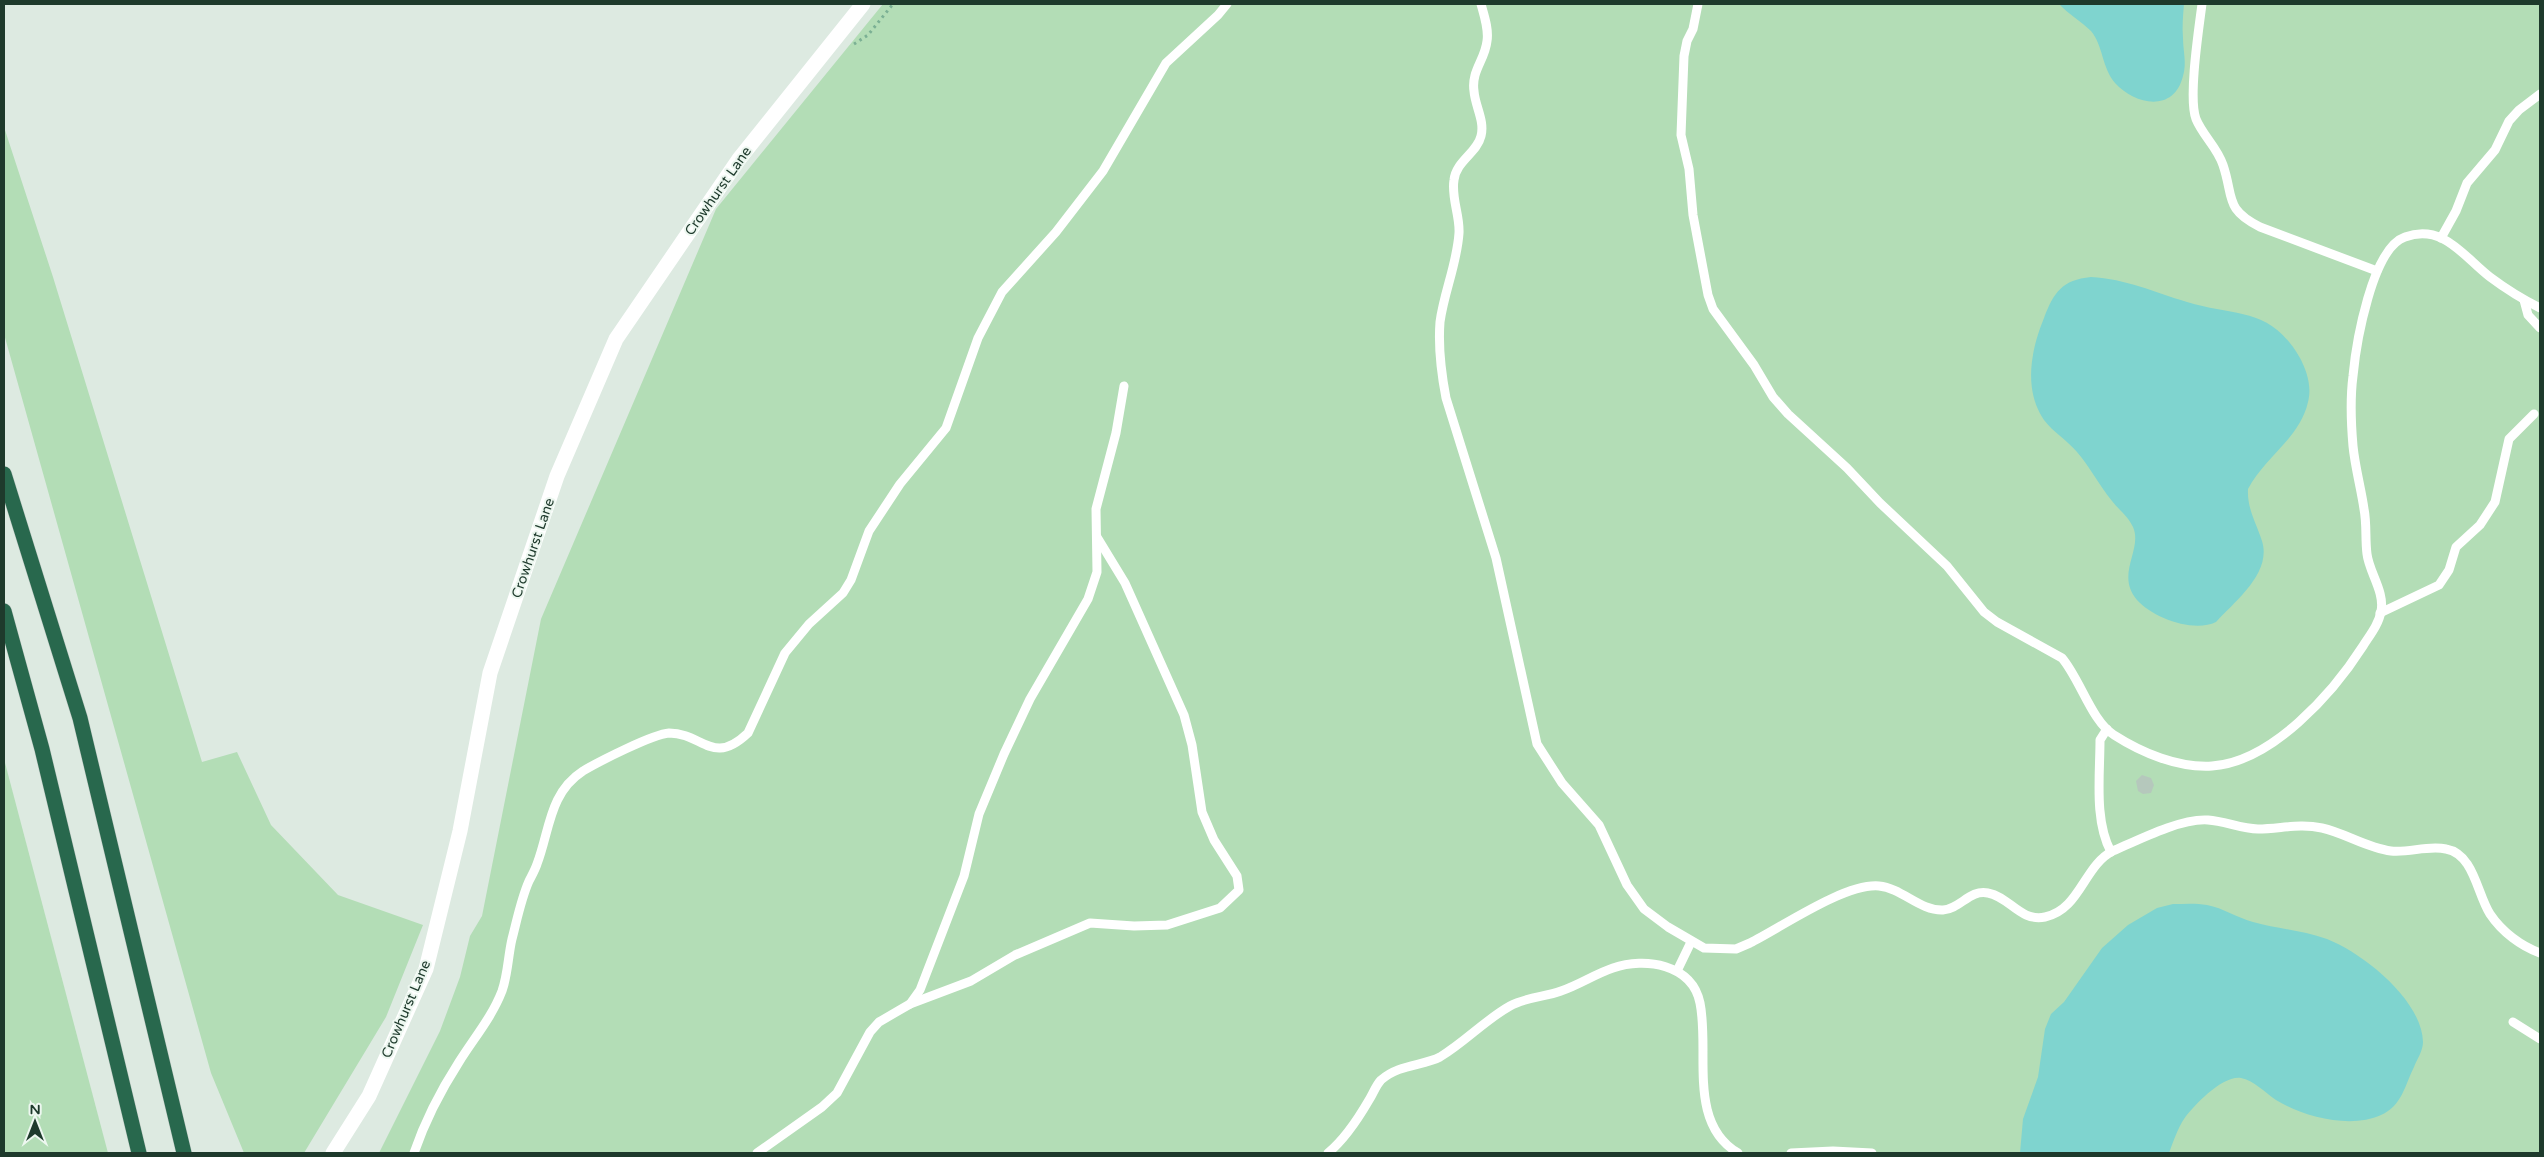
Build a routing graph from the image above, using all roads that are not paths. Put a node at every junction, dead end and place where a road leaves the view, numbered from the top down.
1 (863, 4) edge
2 (1227, 4) edge
3 (1481, 4) edge
4 (1698, 4) edge
5 (2202, 4) edge
6 (2540, 94) edge
7 (2441, 238) junction
8 (2376, 271) junction
9 (2524, 300) junction
10 (2540, 308) edge
11 (2540, 328) edge
12 (1124, 386) dead end
13 (2534, 414) dead end
14 (4, 474) edge
15 (1096, 536) junction
16 (4, 611) edge
17 (2380, 613) junction
18 (2107, 729) junction
19 (2110, 852) junction
20 (1691, 942) junction
21 (2540, 953) edge
22 (1677, 971) junction
23 (910, 1004) junction
24 (2513, 1022) dead end
25 (2540, 1039) edge
26 (139, 1153) edge
27 (184, 1153) edge
28 (333, 1153) edge
29 (414, 1153) edge
30 (757, 1153) edge
31 (1328, 1153) edge
32 (1738, 1153) edge
33 (1791, 1153) edge
34 (1872, 1153) edge

1 - 28 street, Crowhurst Lane
2 - 29 lane
3 - 20 lane
4 - 18 lane
5 - 8 lane
6 - 7 lane
7 - 8 lane
7 - 9 lane
8 - 17 lane
9 - 10 lane
9 - 11 lane
12 - 15 lane
13 - 17 lane
14 - 27 highway
15 - 23 lane
15 - 23 lane
16 - 26 highway
17 - 18 lane
18 - 19 lane
19 - 20 lane
19 - 21 lane
20 - 22 lane
22 - 31 lane
22 - 32 lane
23 - 30 lane
24 - 25 lane
33 - 34 lane

